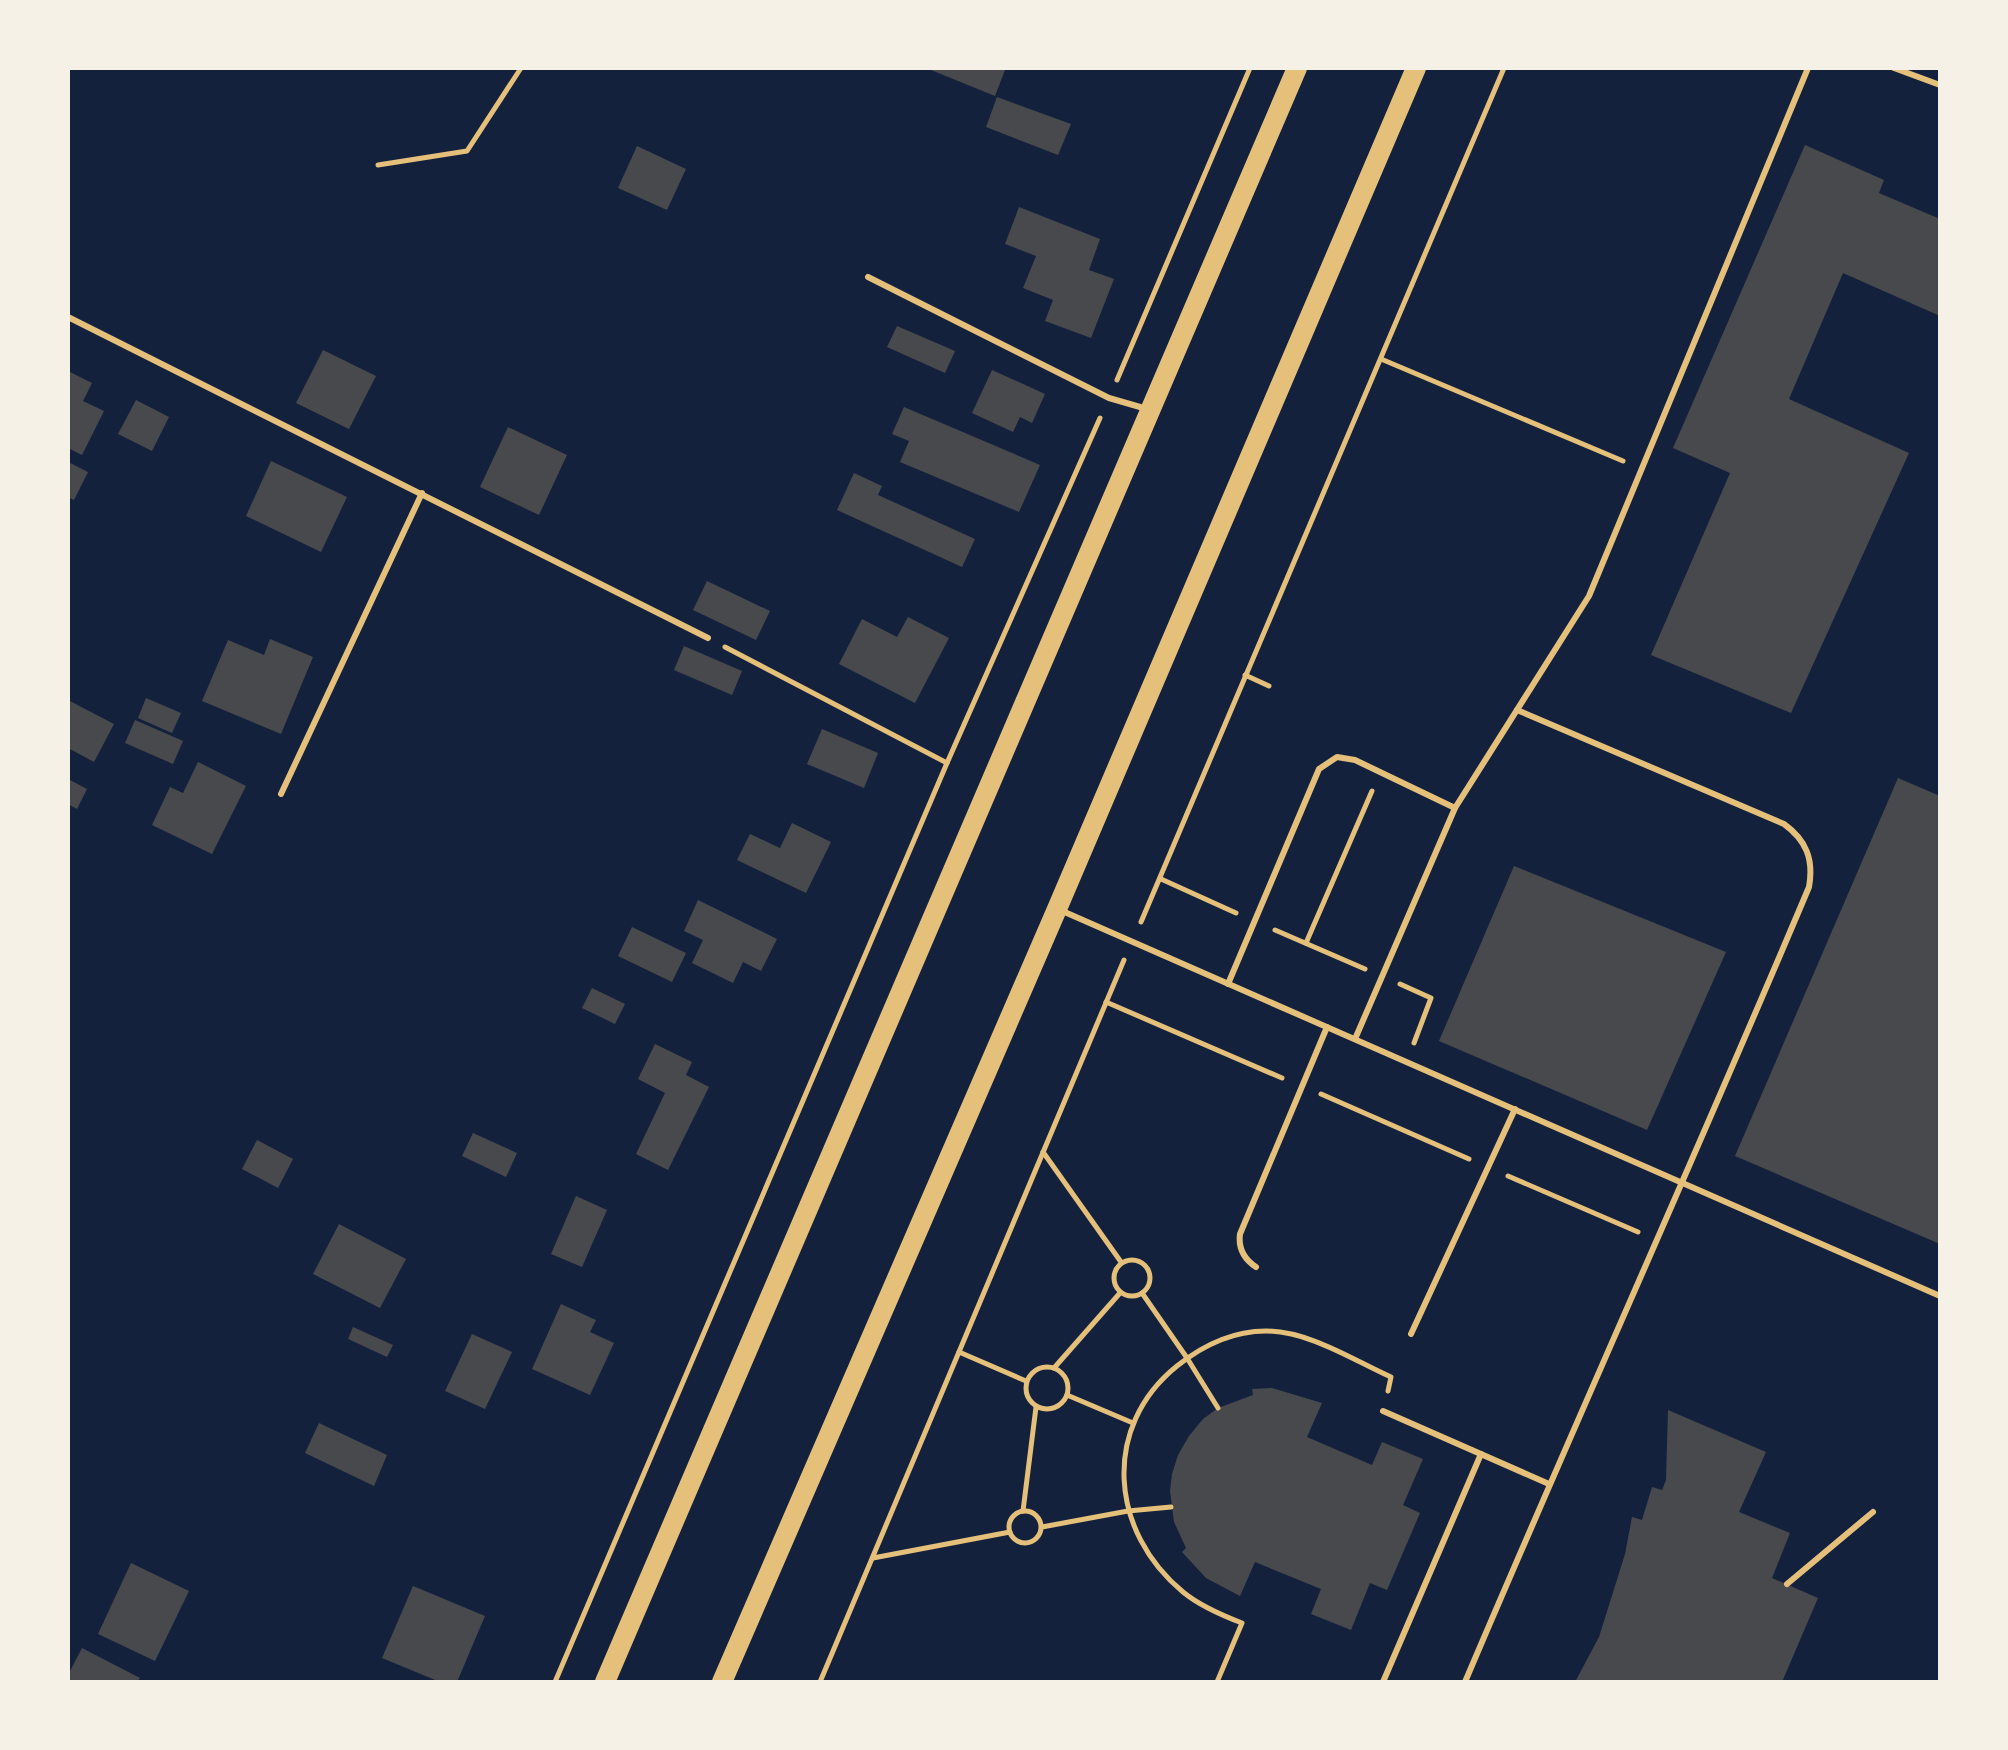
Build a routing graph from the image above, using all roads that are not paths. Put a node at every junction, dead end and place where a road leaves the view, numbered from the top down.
1 (1297, 68) edge
2 (1416, 68) edge
3 (1808, 68) edge
4 (1894, 68) edge
5 (1940, 85) edge
6 (868, 277) dead end
7 (68, 317) edge
8 (1151, 410) junction
9 (422, 493) junction
10 (708, 638) road end
11 (1517, 710) junction
12 (281, 794) dead end
13 (1455, 808) junction
14 (1057, 909) junction
15 (1228, 984) junction
16 (1327, 1027) junction
17 (1355, 1039) junction
18 (1515, 1109) junction
19 (1683, 1181) junction
20 (1256, 1267) dead end
21 (1940, 1296) edge
22 (1411, 1334) dead end
23 (1383, 1411) road end
24 (1481, 1454) junction
25 (1549, 1484) junction
26 (1873, 1512) dead end
27 (1787, 1584) dead end
28 (605, 1682) edge
29 (722, 1682) edge
30 (1383, 1682) edge
31 (1465, 1682) edge

1 - 8 main road
2 - 14 main road
3 - 11 lane
4 - 5 lane
6 - 8 lane
7 - 9 lane
8 - 28 main road
9 - 10 lane
9 - 12 lane
11 - 13 lane
11 - 19 lane
13 - 15 lane
13 - 17 lane
14 - 15 lane
14 - 29 main road
15 - 16 lane
16 - 17 lane
16 - 20 lane
17 - 18 lane
18 - 19 lane
18 - 22 lane
19 - 21 lane
19 - 25 lane
23 - 24 lane
24 - 25 lane
24 - 30 lane
25 - 31 lane
26 - 27 lane

